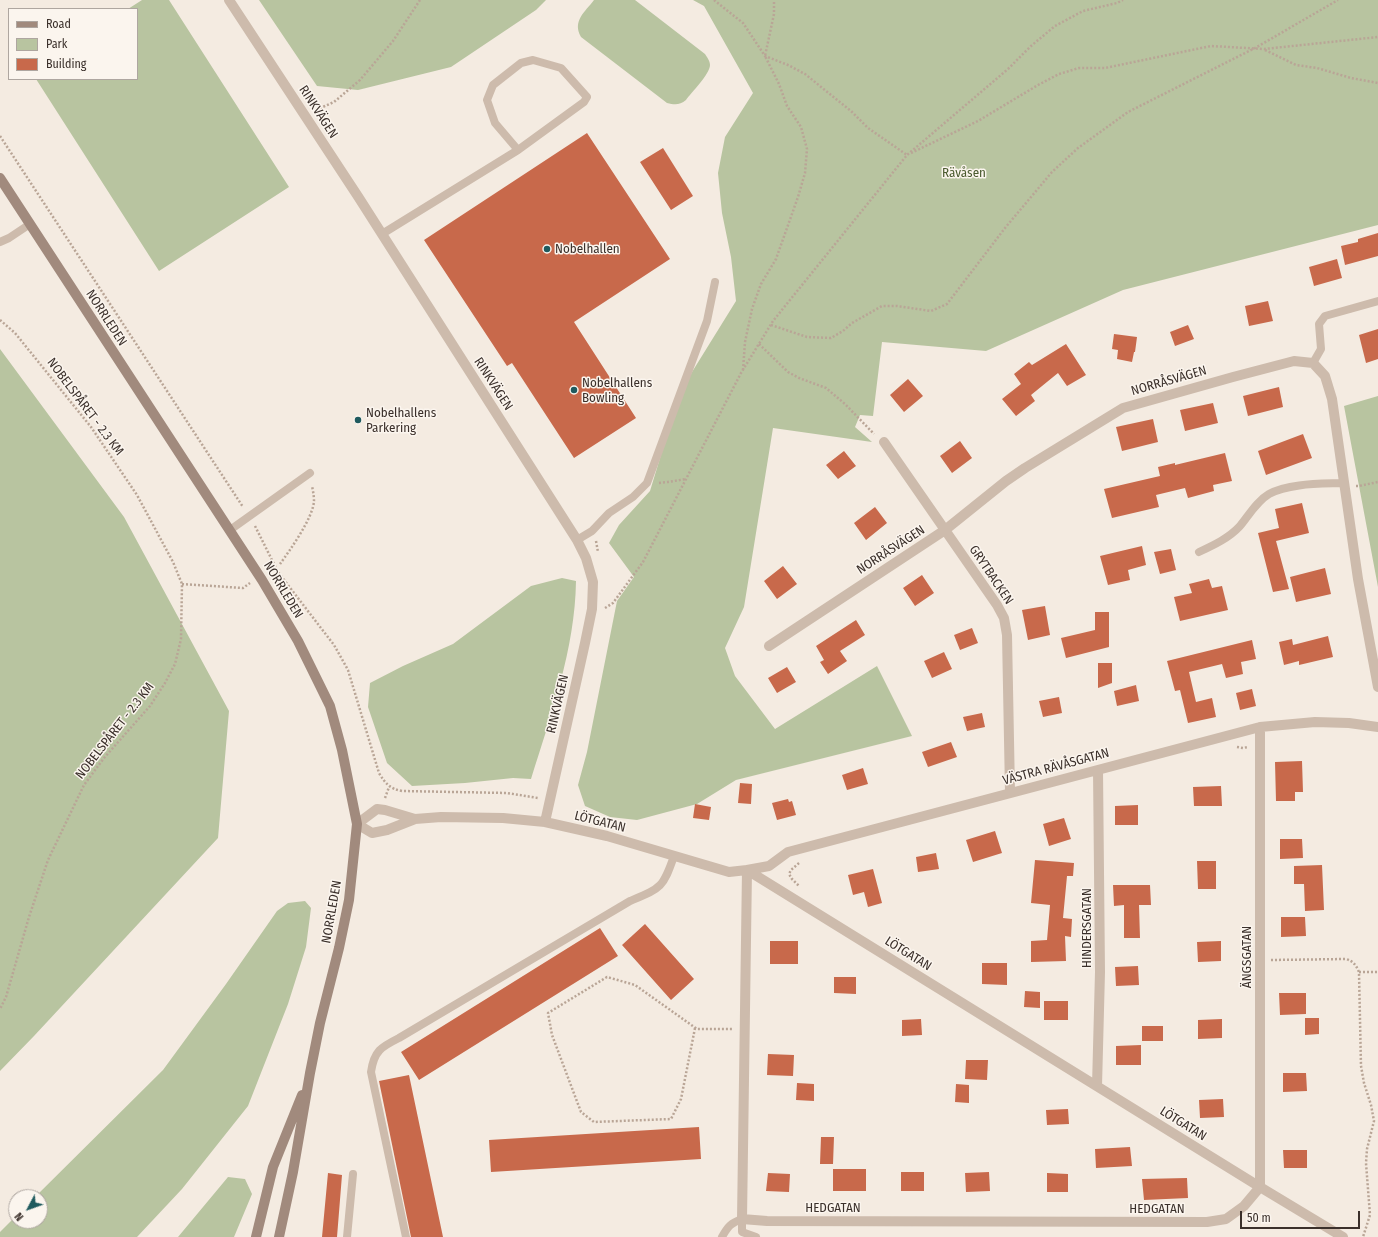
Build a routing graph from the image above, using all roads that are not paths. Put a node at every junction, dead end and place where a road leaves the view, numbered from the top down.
1 (229, 0) edge
2 (518, 150) junction
3 (0, 178) edge
4 (30, 224) junction
5 (382, 234) junction
6 (0, 242) edge
7 (715, 282) dead end
8 (1378, 301) edge
9 (1313, 363) junction
10 (884, 442) road end
11 (310, 473) road end
12 (1344, 483) junction
13 (230, 530) junction
14 (945, 530) junction
15 (577, 540) junction
16 (1199, 552) dead end
17 (769, 646) dead end
18 (1378, 683) edge
19 (1378, 687) edge
20 (1260, 727) junction
21 (1378, 727) edge
22 (1098, 770) junction
23 (1010, 792) junction
24 (415, 819) junction
25 (545, 822) junction
26 (357, 824) junction
27 (674, 856) junction
28 (748, 870) junction
29 (310, 1073) junction
30 (1097, 1086) junction
31 (353, 1174) dead end
32 (1260, 1187) junction
33 (742, 1219) junction
34 (256, 1237) edge
35 (279, 1237) edge
36 (347, 1237) edge
37 (406, 1237) edge
38 (722, 1237) edge
39 (756, 1237) edge
40 (1344, 1237) edge

1 - 5 street, RINKVÄGEN
2 - 2 lane
2 - 5 lane
3 - 4 street, NORRLEDEN
4 - 6 lane
4 - 13 street, NORRLEDEN
5 - 15 street, RINKVÄGEN
7 - 15 lane
8 - 9 lane
9 - 12 street
9 - 14 street, NORRÅSVÄGEN
10 - 14 street, GRYTBACKEN
11 - 13 lane
12 - 16 lane
12 - 18 street
13 - 26 street, NORRLEDEN
14 - 17 street, NORRÅSVÄGEN
14 - 23 street, GRYTBACKEN
15 - 25 street, RINKVÄGEN
18 - 19 street
20 - 21 street, VÄSTRA RÄVÅSGATAN
20 - 22 street, VÄSTRA RÄVÅSGATAN
20 - 32 street, ÄNGSGATAN
22 - 23 street, VÄSTRA RÄVÅSGATAN
22 - 30 street, HINDERSGATAN
23 - 28 street, VÄSTRA RÄVÅSGATAN
24 - 25 street, LÖTGATAN
24 - 26 street, LÖTGATAN
24 - 26 street, LÖTGATAN
25 - 27 street, LÖTGATAN
26 - 29 street, NORRLEDEN
27 - 28 street, LÖTGATAN
27 - 37 lane
28 - 30 street, LÖTGATAN
28 - 33 street
29 - 34 street, NORRLEDEN
29 - 35 street, NORRLEDEN
30 - 32 street, LÖTGATAN
31 - 36 lane
32 - 33 street, HEDGATAN
32 - 40 street, LÖTGATAN
33 - 38 lane
33 - 39 lane

